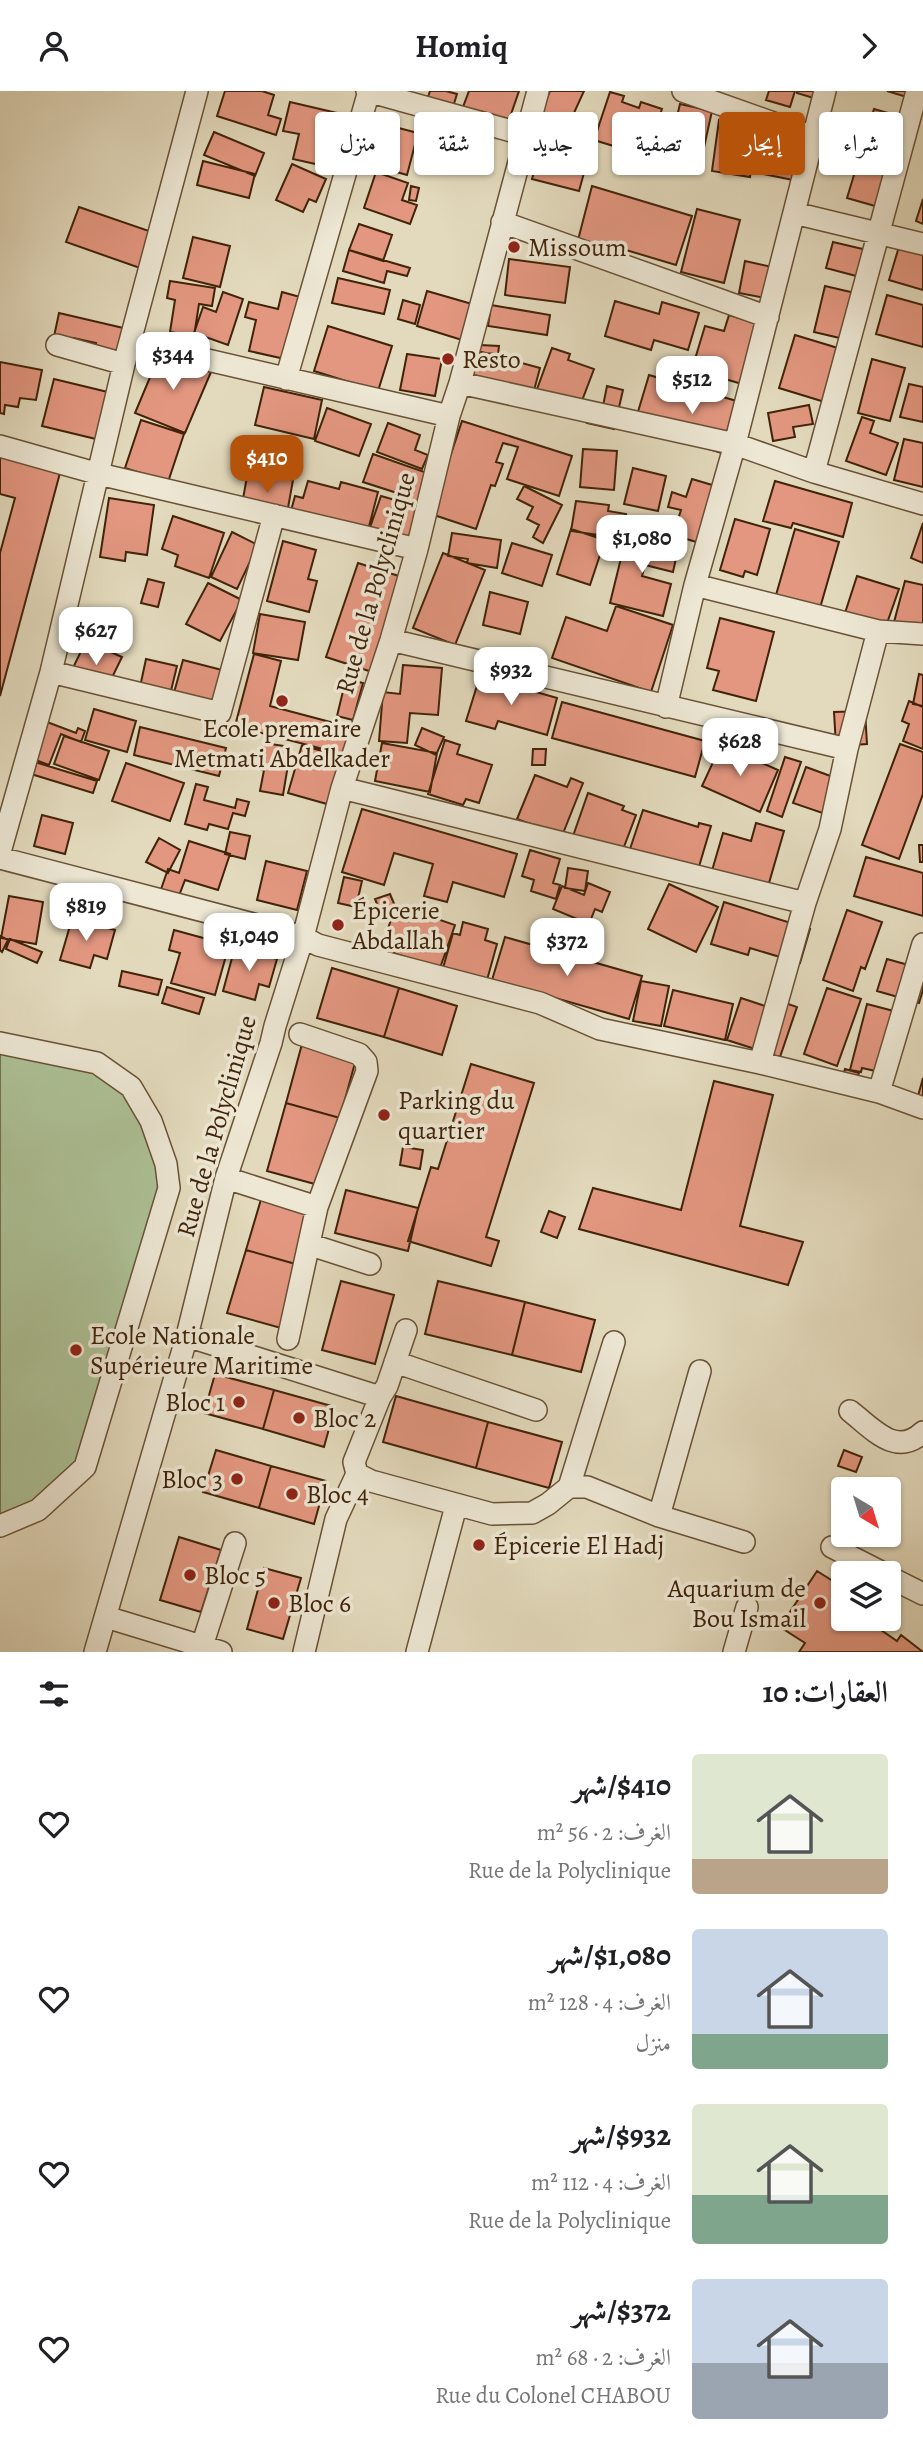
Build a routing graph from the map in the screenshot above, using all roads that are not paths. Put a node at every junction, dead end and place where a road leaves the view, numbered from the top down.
1 (197, 91) edge
2 (368, 91) edge
3 (538, 91) edge
4 (683, 91) edge
5 (825, 91) edge
6 (917, 91) edge
7 (532, 112) edge
8 (508, 130) edge
9 (813, 137) junction
10 (515, 175) edge
11 (794, 213) junction
12 (502, 222) junction
13 (880, 232) junction
14 (923, 244) edge
15 (768, 317) junction
16 (130, 342) junction
17 (57, 345) dead end
18 (124, 364) junction
19 (286, 379) junction
20 (460, 383) junction
21 (449, 416) junction
22 (735, 443) junction
23 (0, 446) edge
24 (814, 472) junction
25 (99, 474) junction
26 (923, 504) edge
27 (274, 515) junction
28 (417, 549) junction
29 (695, 585) junction
30 (878, 631) junction
31 (923, 635) edge
32 (391, 641) junction
33 (51, 672) junction
34 (666, 707) junction
35 (847, 750) junction
36 (342, 788) junction
37 (0, 855) edge
38 (805, 903) junction
39 (303, 937) junction
40 (923, 944) edge
41 (300, 1034) dead end
42 (0, 1043) edge
43 (760, 1063) junction
44 (879, 1092) junction
45 (923, 1108) edge
46 (226, 1178) junction
47 (317, 1207) junction
48 (311, 1245) junction
49 (370, 1264) dead end
50 (406, 1330) dead end
51 (187, 1336) junction
52 (288, 1339) dead end
53 (614, 1342) dead end
54 (395, 1362) junction
55 (700, 1371) dead end
56 (380, 1397) junction
57 (536, 1410) dead end
58 (850, 1411) dead end
59 (923, 1432) edge
60 (357, 1474) junction
61 (569, 1487) junction
62 (456, 1506) junction
63 (659, 1516) junction
64 (0, 1526) edge
65 (744, 1542) dead end
66 (235, 1543) dead end
67 (832, 1547) dead end
68 (859, 1561) edge
69 (901, 1583) edge
70 (923, 1594) edge
71 (747, 1608) dead end
72 (106, 1617) junction
73 (212, 1649) edge
74 (95, 1652) edge
75 (304, 1652) edge
76 (417, 1652) edge
77 (734, 1652) edge

1 - 16 street
2 - 8 street
2 - 19 street
3 - 7 street, Rue de la Polyclinique
4 - 9 street
5 - 9 street
6 - 13 street
9 - 11 street
10 - 12 street, Rue de la Polyclinique
11 - 13 street
11 - 15 street
12 - 15 street
12 - 20 street, Rue de la Polyclinique
13 - 14 street
13 - 24 street
15 - 22 street
16 - 18 street
16 - 19 street
17 - 18 street
18 - 25 street
19 - 21 street
20 - 21 street, Rue de la Polyclinique
20 - 22 street
21 - 28 street, Rue de la Polyclinique
22 - 24 street
22 - 29 street
23 - 25 street
24 - 26 street
25 - 27 street
25 - 33 street
27 - 28 street
27 - 33 street
28 - 32 street, Rue de la Polyclinique
29 - 30 street
29 - 34 street
30 - 31 street
30 - 35 street
32 - 34 street
32 - 36 street, Rue de la Polyclinique
33 - 37 street
34 - 35 street
35 - 38 street
36 - 38 street
36 - 39 street, Rue de la Polyclinique
37 - 39 street
38 - 43 street
39 - 43 street
39 - 46 street, Rue de la Polyclinique
40 - 44 street
41 - 47 street
42 - 64 street
43 - 44 street
44 - 45 street
46 - 47 street
46 - 51 street, Rue de la Polyclinique
47 - 48 street
48 - 49 street
48 - 52 street
50 - 54 street
51 - 56 street
51 - 72 street, Rue de la Polyclinique
53 - 61 street
54 - 56 street
54 - 57 street
55 - 63 street
56 - 60 street
58 - 59 street
60 - 62 street
60 - 75 street
61 - 62 street
61 - 63 street
62 - 76 street
63 - 65 street
66 - 73 street
67 - 68 street
69 - 70 street
71 - 77 street
72 - 73 street
72 - 74 street, Rue de la Polyclinique

